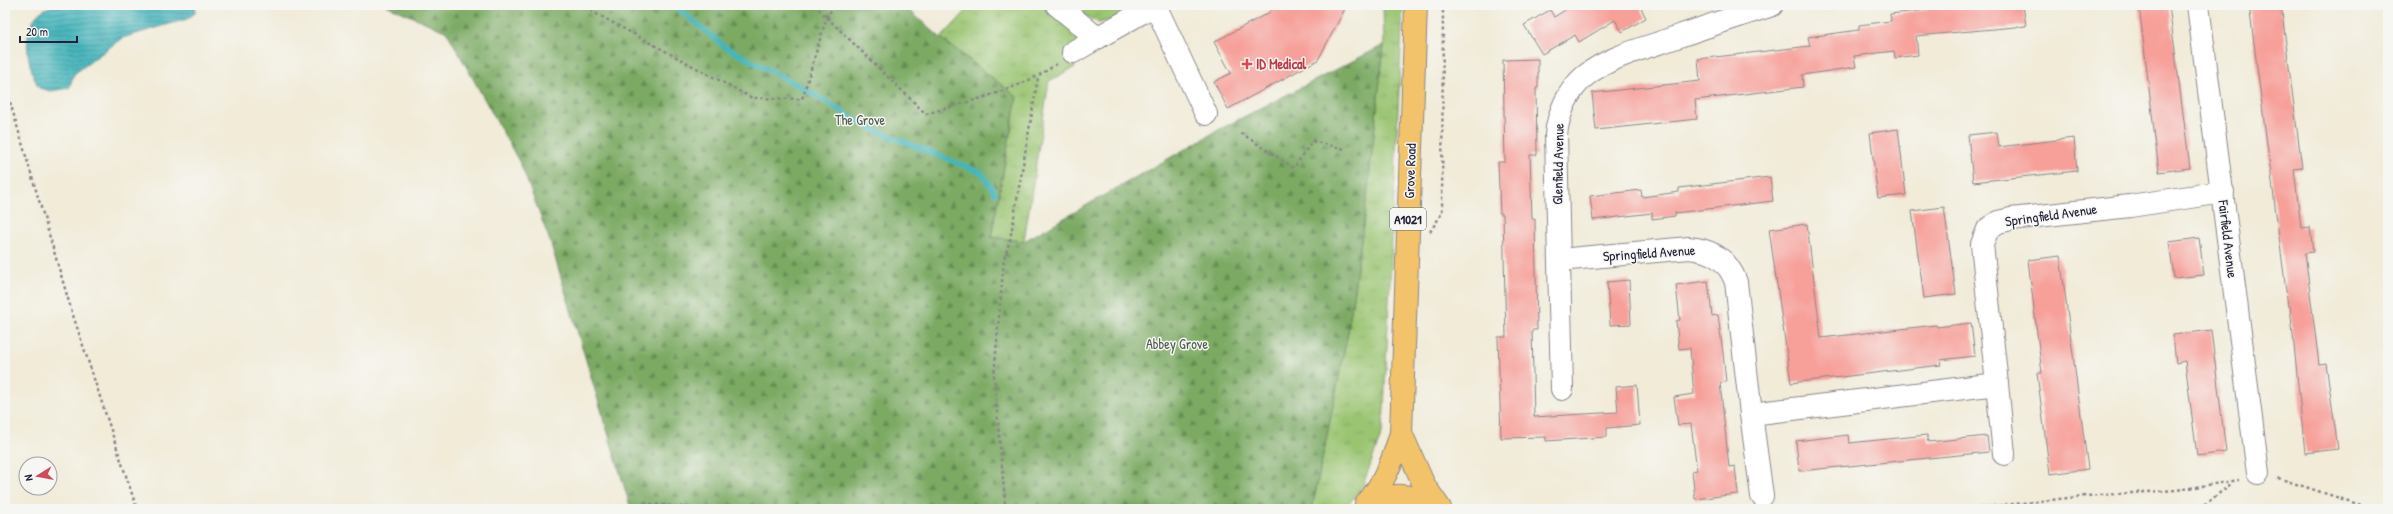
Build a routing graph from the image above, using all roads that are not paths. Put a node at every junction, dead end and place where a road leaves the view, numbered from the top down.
1 (1057, 5) edge
2 (1155, 5) edge
3 (1416, 5) edge
4 (1772, 5) edge
5 (2198, 5) edge
6 (1097, 38) junction
7 (1073, 52) dead end
8 (1206, 114) dead end
9 (2222, 192) junction
10 (1559, 260) junction
11 (1997, 384) junction
12 (1562, 389) dead end
13 (1751, 414) junction
14 (1401, 433) junction
15 (2004, 454) dead end
16 (2258, 473) road end
17 (1762, 496) dead end
18 (1363, 507) edge
19 (1440, 509) edge

1 - 6 street
2 - 6 street
2 - 8 street
3 - 14 main road, Grove Road / A1021
4 - 10 street, Glenfield Avenue
5 - 9 street, Fairfield Avenue
6 - 7 street
9 - 11 street, Springfield Avenue
9 - 16 street, Fairfield Avenue
10 - 12 street, Glenfield Avenue
10 - 13 street, Springfield Avenue
11 - 13 street
11 - 15 street, Springfield Avenue
13 - 17 street, Springfield Avenue
14 - 18 main road, Grove Road / A1021
14 - 19 main road, Grove Road / A1021
18 - 19 main road

